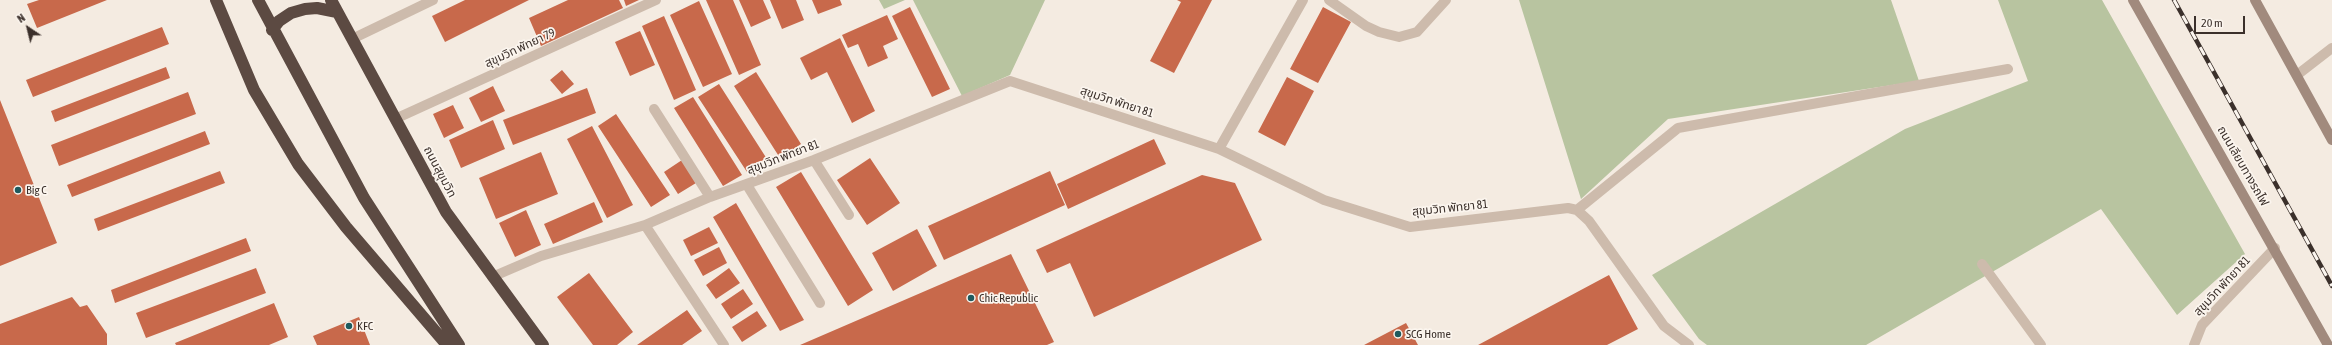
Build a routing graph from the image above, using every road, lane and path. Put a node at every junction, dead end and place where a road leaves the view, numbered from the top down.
1 (216, 0) edge
2 (258, 0) edge
3 (331, 0) edge
4 (432, 0) edge
5 (656, 0) edge
6 (1303, 0) edge
7 (1330, 0) edge
8 (1446, 0) edge
9 (2133, 0) edge
10 (2255, 0) edge
11 (337, 12) junction
12 (272, 30) junction
13 (352, 39) junction
14 (2332, 48) edge
15 (2008, 69) dead end
16 (2297, 75) junction
17 (654, 109) dead end
18 (396, 119) junction
19 (2332, 140) edge
20 (1219, 149) junction
21 (814, 160) junction
22 (747, 185) junction
23 (710, 197) junction
24 (1577, 210) junction
25 (849, 215) dead end
26 (645, 225) junction
27 (2275, 248) junction
28 (1982, 264) dead end
29 (492, 277) junction
30 (820, 303) dead end
31 (447, 345) edge
32 (459, 345) edge
33 (543, 345) edge
34 (724, 345) edge
35 (1689, 345) edge
36 (2041, 345) edge
37 (2194, 345) edge
38 (2328, 345) edge

1 - 31 highway
2 - 12 highway
3 - 11 highway, ถนนสุขุมวิท
4 - 13 street
5 - 18 street, สุขุมวิท พัทยา 79
6 - 20 street
7 - 8 street
9 - 27 street, ถนนเลียบทางรถไฟ
10 - 16 street
11 - 12 highway
11 - 13 highway, ถนนสุขุมวิท
12 - 32 highway
13 - 18 highway, ถนนสุขุมวิท
14 - 16 street
15 - 24 street
16 - 19 street
17 - 23 street
18 - 29 highway, ถนนสุขุมวิท
20 - 21 street, สุขุมวิท พัทยา 81
20 - 24 street, สุขุมวิท พัทยา 81
21 - 22 street, สุขุมวิท พัทยา 81
21 - 25 street
22 - 23 street, สุขุมวิท พัทยา 81
22 - 30 street
23 - 26 street, สุขุมวิท พัทยา 81
24 - 35 street
26 - 29 street, สุขุมวิท พัทยา 81
26 - 34 street
27 - 37 street, สุขุมวิท พัทยา 81
27 - 38 street, ถนนเลียบทางรถไฟ
28 - 36 street
29 - 33 highway, ถนนสุขุมวิท

